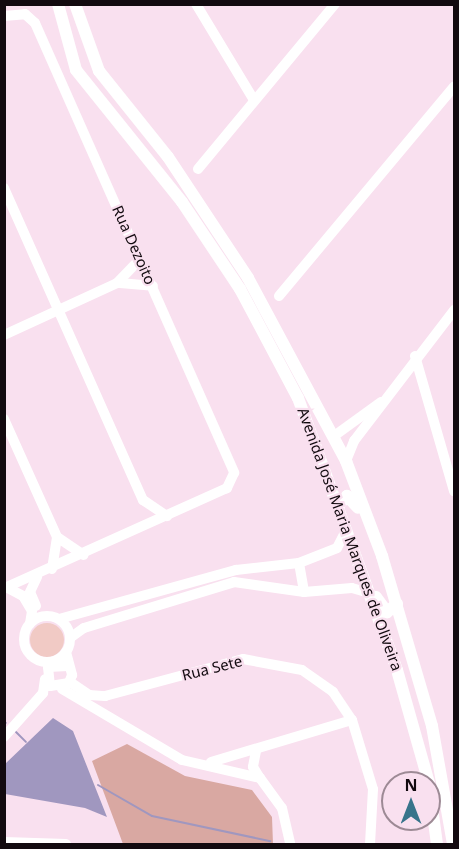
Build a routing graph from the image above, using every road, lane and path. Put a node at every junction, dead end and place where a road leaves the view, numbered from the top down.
1 (58, 4) edge
2 (75, 4) edge
3 (196, 4) edge
4 (335, 4) edge
5 (4, 16) edge
6 (454, 87) edge
7 (254, 100) junction
8 (198, 169) dead end
9 (4, 188) edge
10 (140, 259) junction
11 (117, 284) junction
12 (153, 286) junction
13 (279, 296) dead end
14 (59, 310) junction
15 (454, 310) edge
16 (4, 335) edge
17 (415, 356) junction
18 (384, 400) junction
19 (4, 419) edge
20 (334, 436) junction
21 (346, 461) junction
22 (319, 463) junction
23 (454, 491) edge
24 (143, 500) junction
25 (337, 507) junction
26 (167, 516) junction
27 (138, 529) junction
28 (346, 530) junction
29 (371, 532) junction
30 (57, 537) junction
31 (350, 542) junction
32 (84, 555) junction
33 (299, 563) junction
34 (52, 569) junction
35 (37, 577) junction
36 (6, 588) edge
37 (304, 592) junction
38 (369, 593) junction
39 (397, 604) junction
40 (47, 616) junction
41 (58, 619) junction
42 (30, 624) junction
43 (70, 638) junction
44 (66, 652) junction
45 (37, 660) junction
46 (68, 666) junction
47 (45, 677) junction
48 (63, 687) junction
49 (43, 693) junction
50 (352, 720) junction
51 (4, 737) edge
52 (255, 751) junction
53 (208, 762) junction
54 (426, 771) edge
55 (260, 778) junction
56 (4, 842) edge
57 (66, 844) edge
58 (290, 844) edge
59 (370, 844) edge
60 (453, 844) edge

1 - 22 main road, Avenida José Maria Marques de Oliveira
2 - 20 main road, Avenida José Maria Marques de Oliveira
3 - 7 street
4 - 7 street
5 - 10 street, Rua Dezoito
6 - 13 street
7 - 8 street
9 - 14 street
10 - 11 street
10 - 12 street, Rua Dezoito
11 - 12 street
11 - 14 street
12 - 26 street, Rua Dezoito
14 - 16 street
14 - 24 street
15 - 17 street
17 - 18 street
17 - 23 street
18 - 20 street
18 - 21 street
19 - 30 street
20 - 21 main road, Avenida José Maria Marques de Oliveira
20 - 22 main road
21 - 29 main road, Avenida José Maria Marques de Oliveira
22 - 25 main road, Avenida José Maria Marques de Oliveira
24 - 26 street
24 - 27 street
25 - 28 main road, Avenida José Maria Marques de Oliveira
25 - 29 main road
26 - 27 street
27 - 32 street
28 - 31 main road, Avenida José Maria Marques de Oliveira
28 - 33 street
29 - 39 main road, Avenida José Maria Marques de Oliveira
30 - 32 street
30 - 34 street
31 - 38 main road, Avenida José Maria Marques de Oliveira
31 - 39 main road
32 - 34 street
33 - 37 street
33 - 41 street
34 - 35 street
35 - 36 street
35 - 40 street
36 - 42 street
37 - 38 street
37 - 43 street
38 - 54 main road, Avenida José Maria Marques de Oliveira
39 - 60 main road, Avenida José Maria Marques de Oliveira
40 - 41 street
40 - 42 street
41 - 43 street
42 - 45 street
43 - 44 street
44 - 45 street
44 - 46 street
45 - 47 street
46 - 47 street
46 - 48 street
47 - 48 street
47 - 49 street
48 - 49 street
48 - 50 street, Rua Sete
48 - 53 street
49 - 51 street
50 - 52 street
50 - 59 street, Rua Sete
52 - 53 street
52 - 55 street
53 - 55 street
55 - 58 street
56 - 57 street

